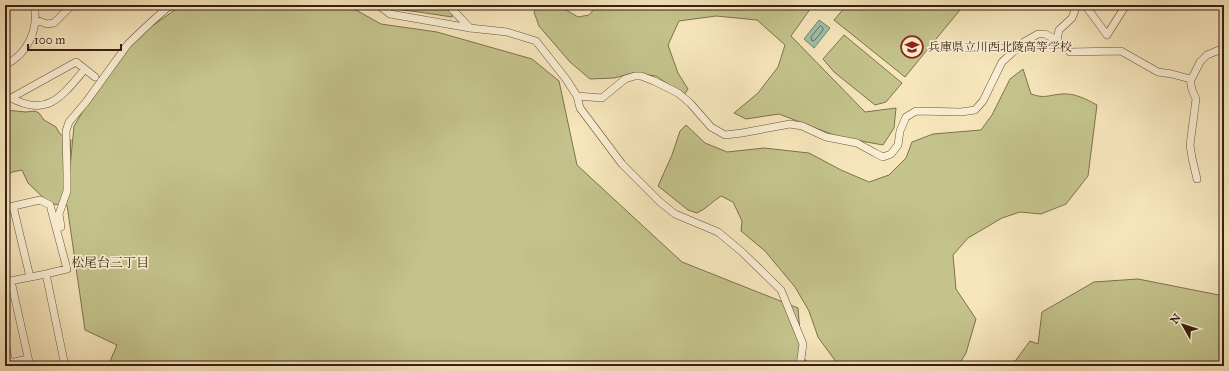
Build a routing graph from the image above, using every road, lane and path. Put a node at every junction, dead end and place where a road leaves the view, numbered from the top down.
1 (34, 5) edge
2 (75, 5) edge
3 (178, 5) edge
4 (378, 5) edge
5 (449, 5) edge
6 (1077, 5) edge
7 (1085, 5) edge
8 (1126, 5) edge
9 (36, 20) junction
10 (470, 28) junction
11 (1057, 40) junction
12 (1224, 48) edge
13 (5, 65) edge
14 (85, 69) junction
15 (95, 77) dead end
16 (1190, 79) junction
17 (576, 96) junction
18 (8, 98) edge
19 (1197, 179) dead end
20 (13, 206) junction
21 (5, 208) edge
22 (56, 228) junction
23 (46, 274) junction
24 (30, 277) junction
25 (8, 281) edge
26 (5, 344) edge
27 (29, 362) edge
28 (8, 364) edge
29 (65, 366) edge
30 (800, 366) edge

1 - 9 street
2 - 9 street
3 - 22 street
4 - 10 street
5 - 10 street
6 - 11 street
7 - 8 street
9 - 13 street
10 - 17 street
11 - 16 street
11 - 17 street
12 - 16 street
14 - 15 street
14 - 18 street
14 - 18 street
16 - 19 street
17 - 30 street
20 - 21 street
20 - 22 street
20 - 24 street
22 - 23 street
23 - 24 street
23 - 29 street
24 - 25 street
25 - 27 street
26 - 28 street
27 - 28 street

